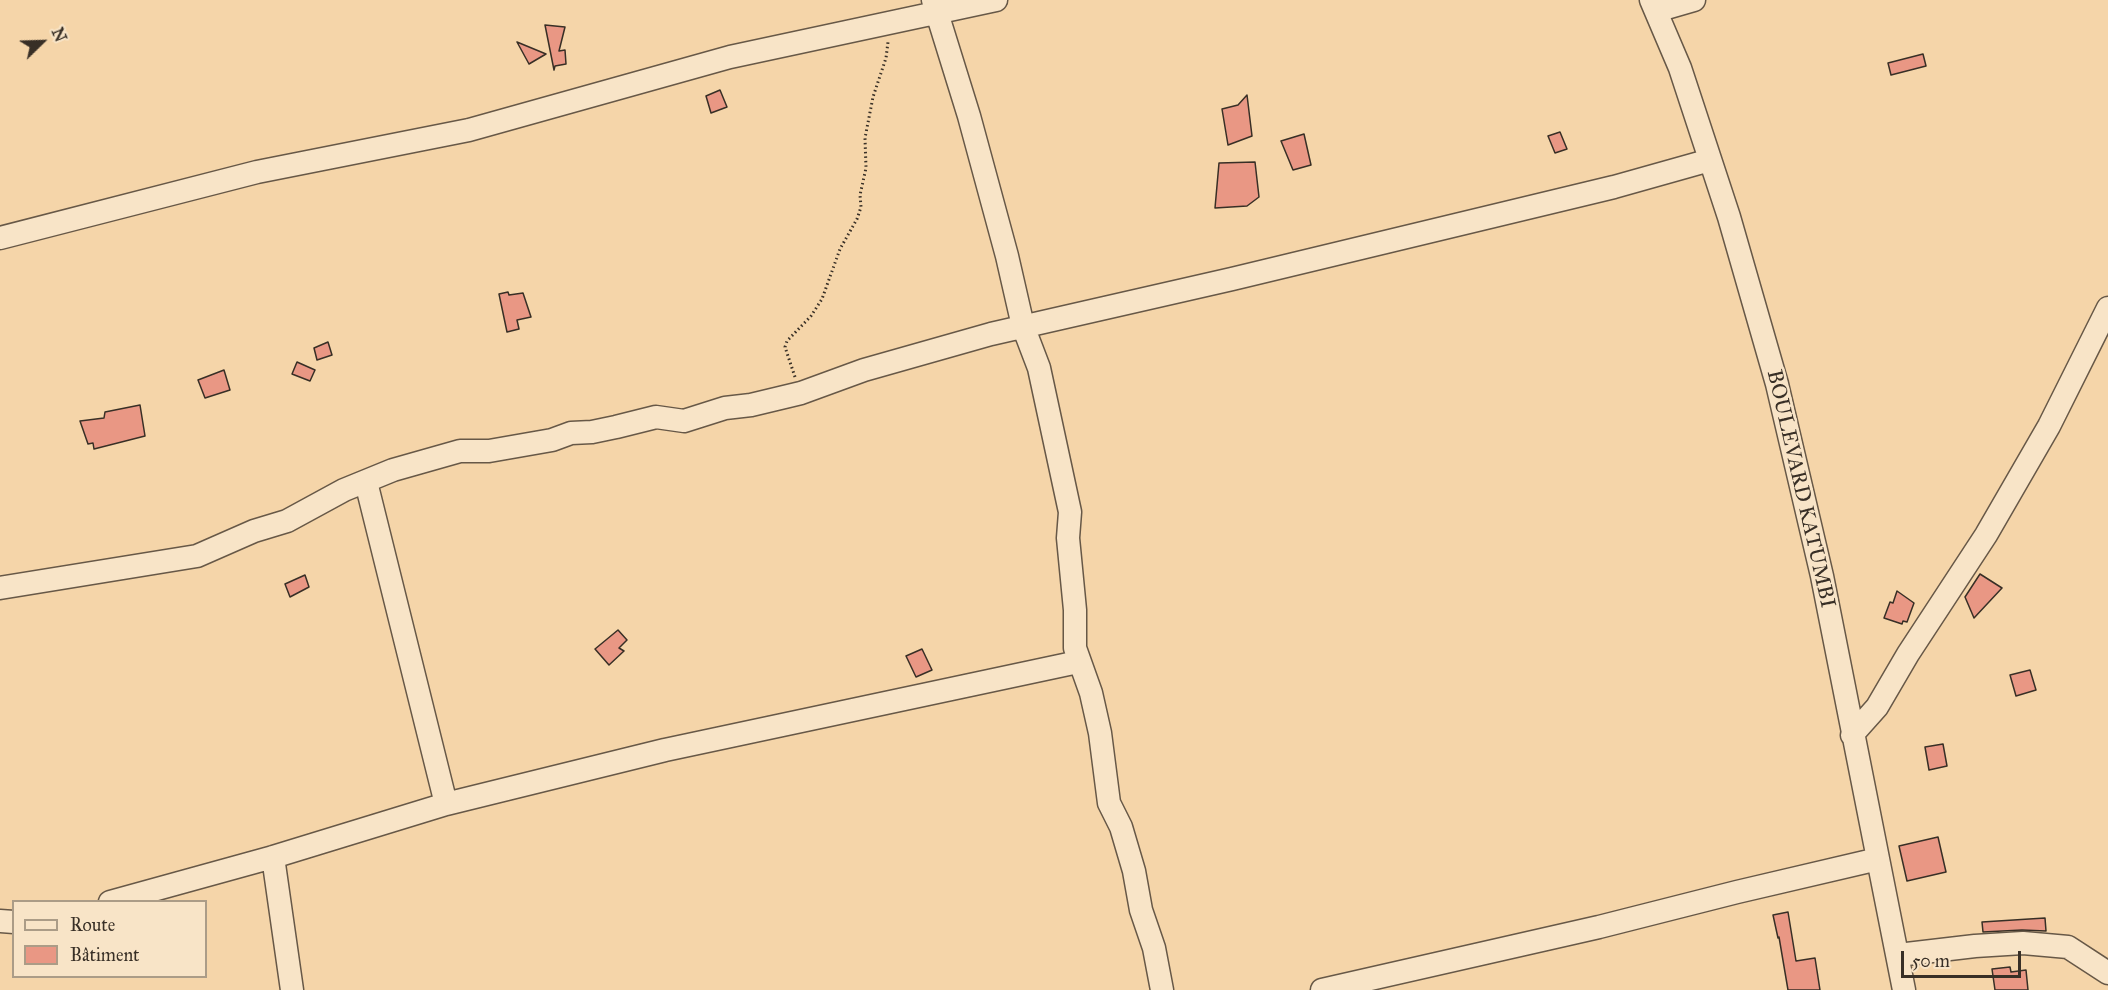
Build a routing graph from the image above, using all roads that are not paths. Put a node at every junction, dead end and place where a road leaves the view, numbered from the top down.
1 (996, 0) edge
2 (1694, 0) edge
3 (1654, 5) edge
4 (935, 6) edge
5 (1710, 160) junction
6 (0, 238) edge
7 (2108, 308) edge
8 (1023, 326) junction
9 (366, 482) junction
10 (0, 588) edge
11 (1078, 662) junction
12 (1852, 735) junction
13 (446, 804) junction
14 (273, 857) junction
15 (1878, 859) junction
16 (117, 900) edge
17 (1898, 955) junction
18 (2108, 973) edge
19 (292, 990) edge
20 (1162, 990) edge
21 (1322, 990) edge
22 (1904, 990) edge

1 - 4 street
2 - 3 street
3 - 5 street, BOULEVARD KATUMBI
4 - 6 street
4 - 8 street
5 - 8 street
5 - 12 street, BOULEVARD KATUMBI
7 - 12 street
8 - 9 street
8 - 11 street
9 - 10 street
9 - 13 street
11 - 13 street
11 - 20 street
12 - 15 street, BOULEVARD KATUMBI
13 - 14 street
14 - 16 street
14 - 19 street
15 - 17 street, BOULEVARD KATUMBI
15 - 21 street
17 - 18 street
17 - 22 street, BOULEVARD KATUMBI

